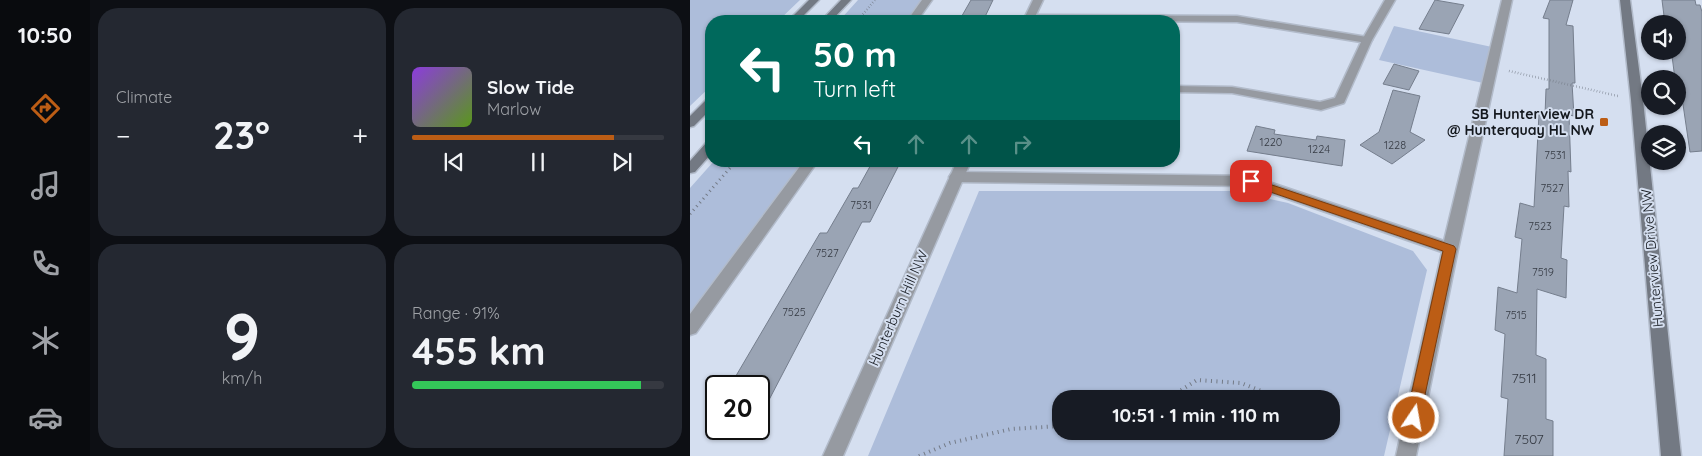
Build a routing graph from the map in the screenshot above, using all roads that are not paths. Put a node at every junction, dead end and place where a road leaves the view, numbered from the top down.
1 (814, 0) edge
2 (846, 0) edge
3 (927, 0) edge
4 (1038, 0) edge
5 (1390, 0) edge
6 (1506, 0) edge
7 (1625, 0) edge
8 (799, 15) edge
9 (832, 15) edge
10 (916, 15) edge
11 (1031, 15) edge
12 (1180, 19) edge
13 (1367, 40) junction
14 (1180, 89) edge
15 (705, 108) edge
16 (690, 123) edge
17 (705, 153) edge
18 (807, 167) edge
19 (961, 167) edge
20 (690, 169) edge
21 (956, 177) junction
22 (1450, 249) junction
23 (690, 328) edge
24 (833, 456) edge
25 (1406, 456) edge
26 (1670, 456) edge

1 - 8 street
2 - 9 street
3 - 10 street
4 - 11 street
5 - 13 street
6 - 22 street
7 - 26 street, Hunterview Drive NW
12 - 13 street
13 - 14 street
15 - 16 street
17 - 20 street
18 - 23 street
19 - 21 street, Hunterburn Hill NW
21 - 22 street
21 - 24 street, Hunterburn Hill NW
22 - 25 street

